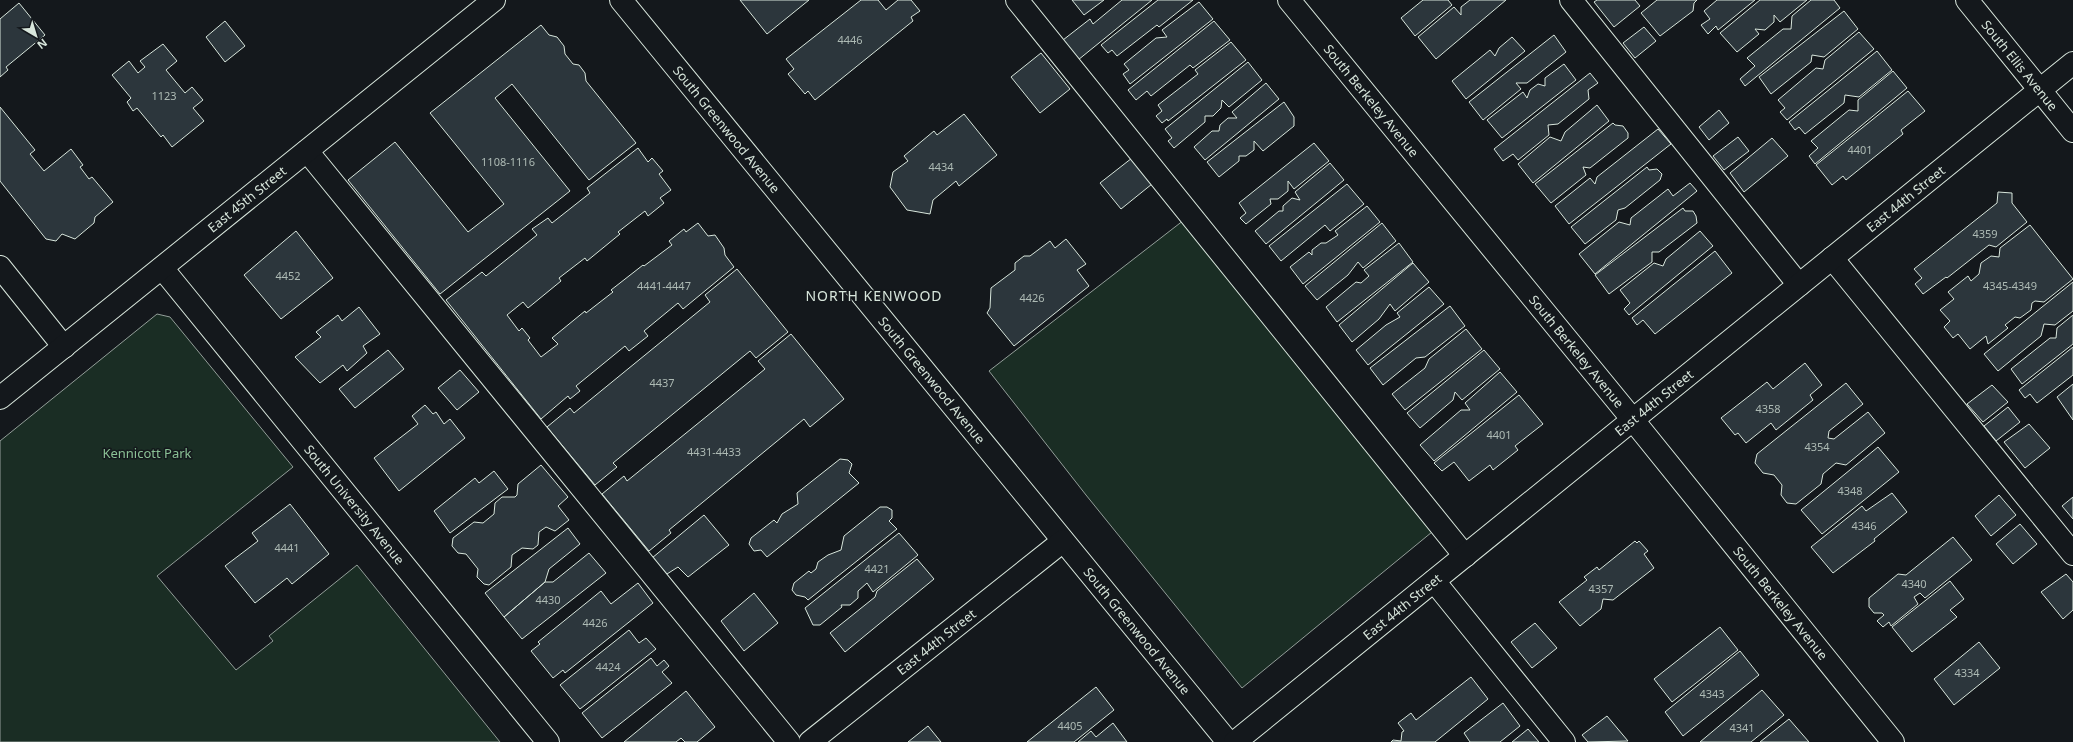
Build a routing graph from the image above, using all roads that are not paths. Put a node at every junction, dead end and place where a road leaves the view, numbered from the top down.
1 (494, 0) edge
2 (621, 0) edge
3 (1017, 0) edge
4 (1289, 0) edge
5 (1571, 0) edge
6 (1967, 0) edge
7 (2073, 63) edge
8 (2040, 90) junction
9 (2073, 131) edge
10 (307, 151) junction
11 (1832, 258) junction
12 (0, 266) edge
13 (162, 268) junction
14 (1799, 284) junction
15 (64, 347) junction
16 (0, 398) edge
17 (1633, 420) junction
18 (1063, 541) junction
19 (2073, 554) edge
20 (1465, 556) junction
21 (1434, 581) junction
22 (548, 742) edge
23 (789, 742) edge
24 (810, 742) edge
25 (1228, 742) edge
26 (1235, 742) edge
27 (1564, 742) edge
28 (1893, 742) edge

1 - 10 street, East 45th Street
2 - 18 street, South Greenwood Avenue
3 - 20 street
4 - 17 street, South Berkeley Avenue
5 - 14 street
6 - 8 street, South Ellis Avenue
7 - 8 street, East 44th Street
8 - 9 street, South Ellis Avenue
8 - 11 street, East 44th Street
10 - 13 street, East 45th Street
10 - 23 street
11 - 14 street, East 44th Street
11 - 19 street
12 - 15 street
13 - 15 street, East 45th Street
13 - 22 street, South University Avenue
14 - 17 street, East 44th Street
15 - 16 street, East 45th Street
17 - 20 street, East 44th Street
17 - 28 street, South Berkeley Avenue
18 - 24 street, East 44th Street
18 - 25 street, South Greenwood Avenue
20 - 21 street, East 44th Street
21 - 26 street, East 44th Street
21 - 27 street

